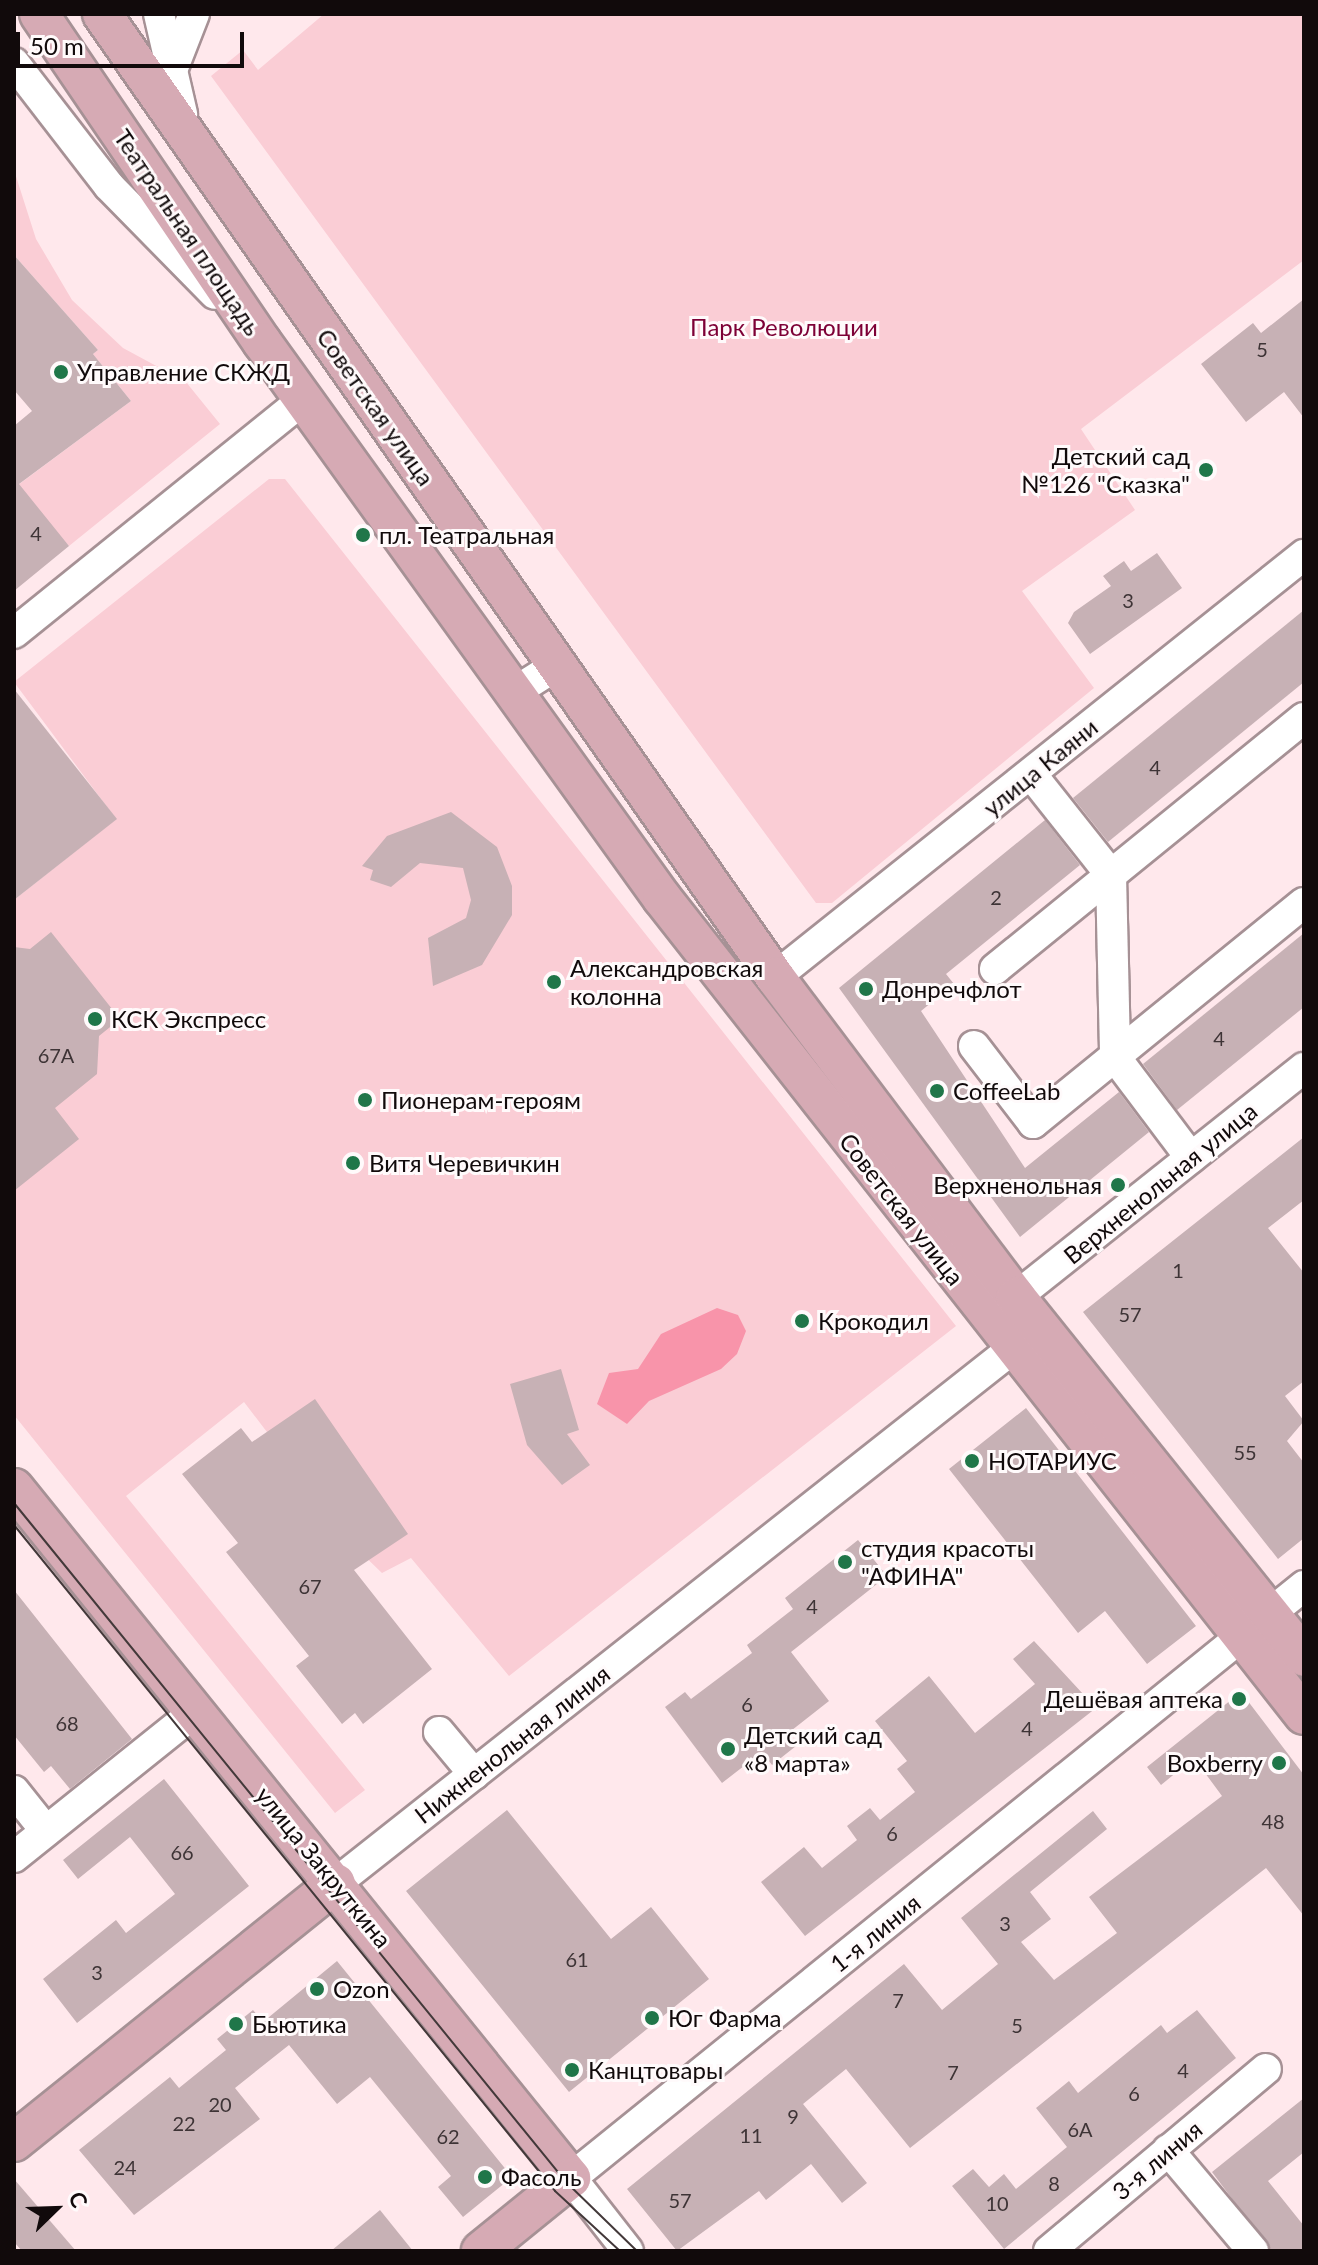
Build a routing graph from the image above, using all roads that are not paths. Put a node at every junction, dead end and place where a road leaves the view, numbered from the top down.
1 (39, 14) edge
2 (102, 14) edge
3 (159, 14) edge
4 (194, 14) edge
5 (17, 72) edge
6 (169, 80) junction
7 (196, 149) junction
8 (262, 342) junction
9 (304, 399) junction
10 (1304, 555) edge
11 (14, 633) edge
12 (557, 665) junction
13 (513, 693) junction
14 (1304, 718) edge
15 (1031, 774) junction
16 (1111, 875) junction
17 (1304, 903) edge
18 (995, 969) dead end
19 (775, 977) junction
20 (974, 1046) dead end
21 (1115, 1057) junction
22 (1304, 1068) edge
23 (1191, 1158) junction
24 (1016, 1297) junction
25 (1011, 1350) junction
26 (14, 1488) edge
27 (1304, 1586) edge
28 (1255, 1626) junction
29 (1304, 1657) edge
30 (196, 1711) junction
31 (1304, 1715) edge
32 (439, 1732) dead end
33 (474, 1774) junction
34 (14, 1791) edge
35 (46, 1831) junction
36 (14, 1857) edge
37 (336, 1883) junction
38 (1266, 2069) dead end
39 (14, 2142) edge
40 (1168, 2150) junction
41 (571, 2178) junction
42 (481, 2251) edge
43 (628, 2251) edge
44 (1049, 2251) edge
45 (1253, 2251) edge

1 - 8 main road, Театральная площадь
2 - 7 main road
3 - 6 street
4 - 6 street
5 - 8 street, Театральная площадь
6 - 7 street
7 - 12 main road, Советская улица
8 - 9 main road, Советская улица
9 - 11 street
9 - 13 main road, Советская улица
10 - 15 street, улица Каяни
12 - 13 street
12 - 19 main road, Советская улица
13 - 25 main road, Советская улица
14 - 16 street
15 - 16 street
15 - 19 street, улица Каяни
16 - 18 street
16 - 21 street
17 - 21 street
19 - 24 main road, Советская улица
20 - 21 street
21 - 23 street
22 - 23 street, Верхненольная улица
23 - 24 street, Верхненольная улица
24 - 25 street
24 - 28 main road, Советская улица
25 - 28 main road, Советская улица
25 - 33 street, Нижненольная линия
26 - 30 main road, улица Закруткина
27 - 28 street, 1-я линия
28 - 29 main road, Советская улица
28 - 31 main road, Советская улица
28 - 41 street, 1-я линия
30 - 35 street
30 - 37 main road, улица Закруткина
32 - 33 street
33 - 37 street, Нижненольная линия
34 - 35 street
35 - 36 street
37 - 39 main road, Нижненольная линия
37 - 41 main road, улица Закруткина
38 - 40 street, 3-я линия
40 - 44 street, 3-я линия
40 - 45 street
41 - 42 main road, 1-я линия
41 - 43 street, улица Закруткина

